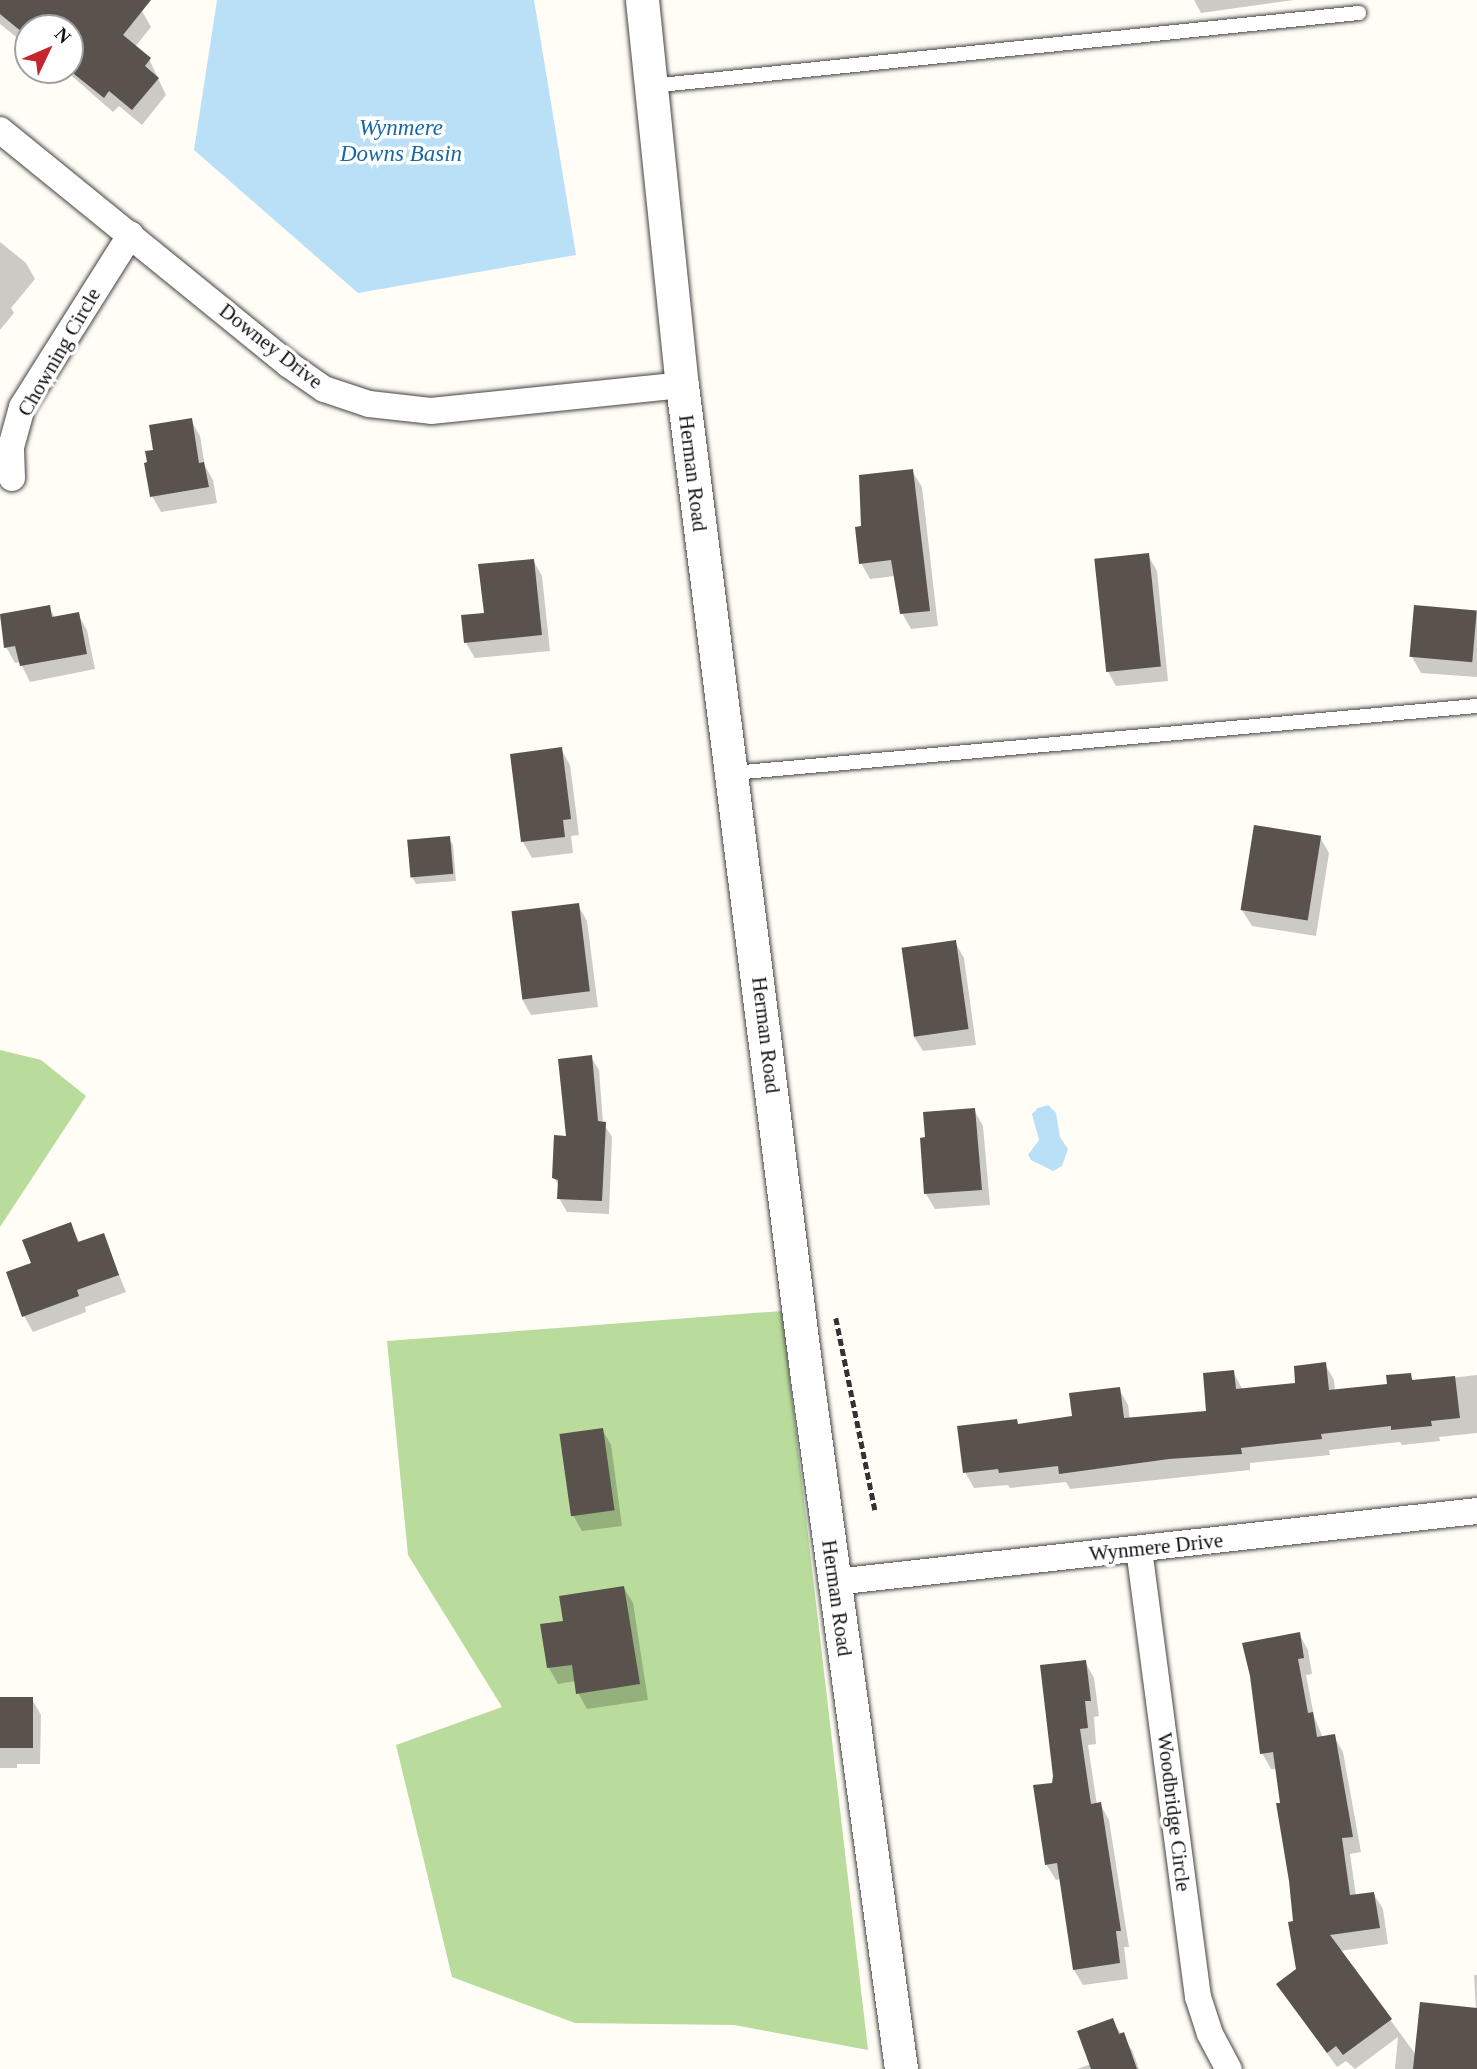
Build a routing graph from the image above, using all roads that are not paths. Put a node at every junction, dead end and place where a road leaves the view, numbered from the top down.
1 (642, 0) edge
2 (1359, 13) dead end
3 (650, 86) junction
4 (0, 130) edge
5 (131, 234) junction
6 (682, 385) junction
7 (12, 478) dead end
8 (1477, 706) edge
9 (733, 773) junction
10 (1477, 1511) edge
11 (1139, 1549) junction
12 (835, 1582) junction
13 (901, 2069) edge
14 (1229, 2069) edge

1 - 3 street, Herman Road
2 - 3 lane
3 - 6 street, Herman Road
4 - 5 street, Downey Drive
5 - 6 street, Downey Drive
5 - 7 street, Chowning Circle
6 - 9 street, Herman Road
8 - 9 lane
9 - 12 street, Herman Road
10 - 11 street, Wynmere Drive
11 - 12 street, Wynmere Drive
11 - 14 street, Woodbridge Circle
12 - 13 street, Herman Road

